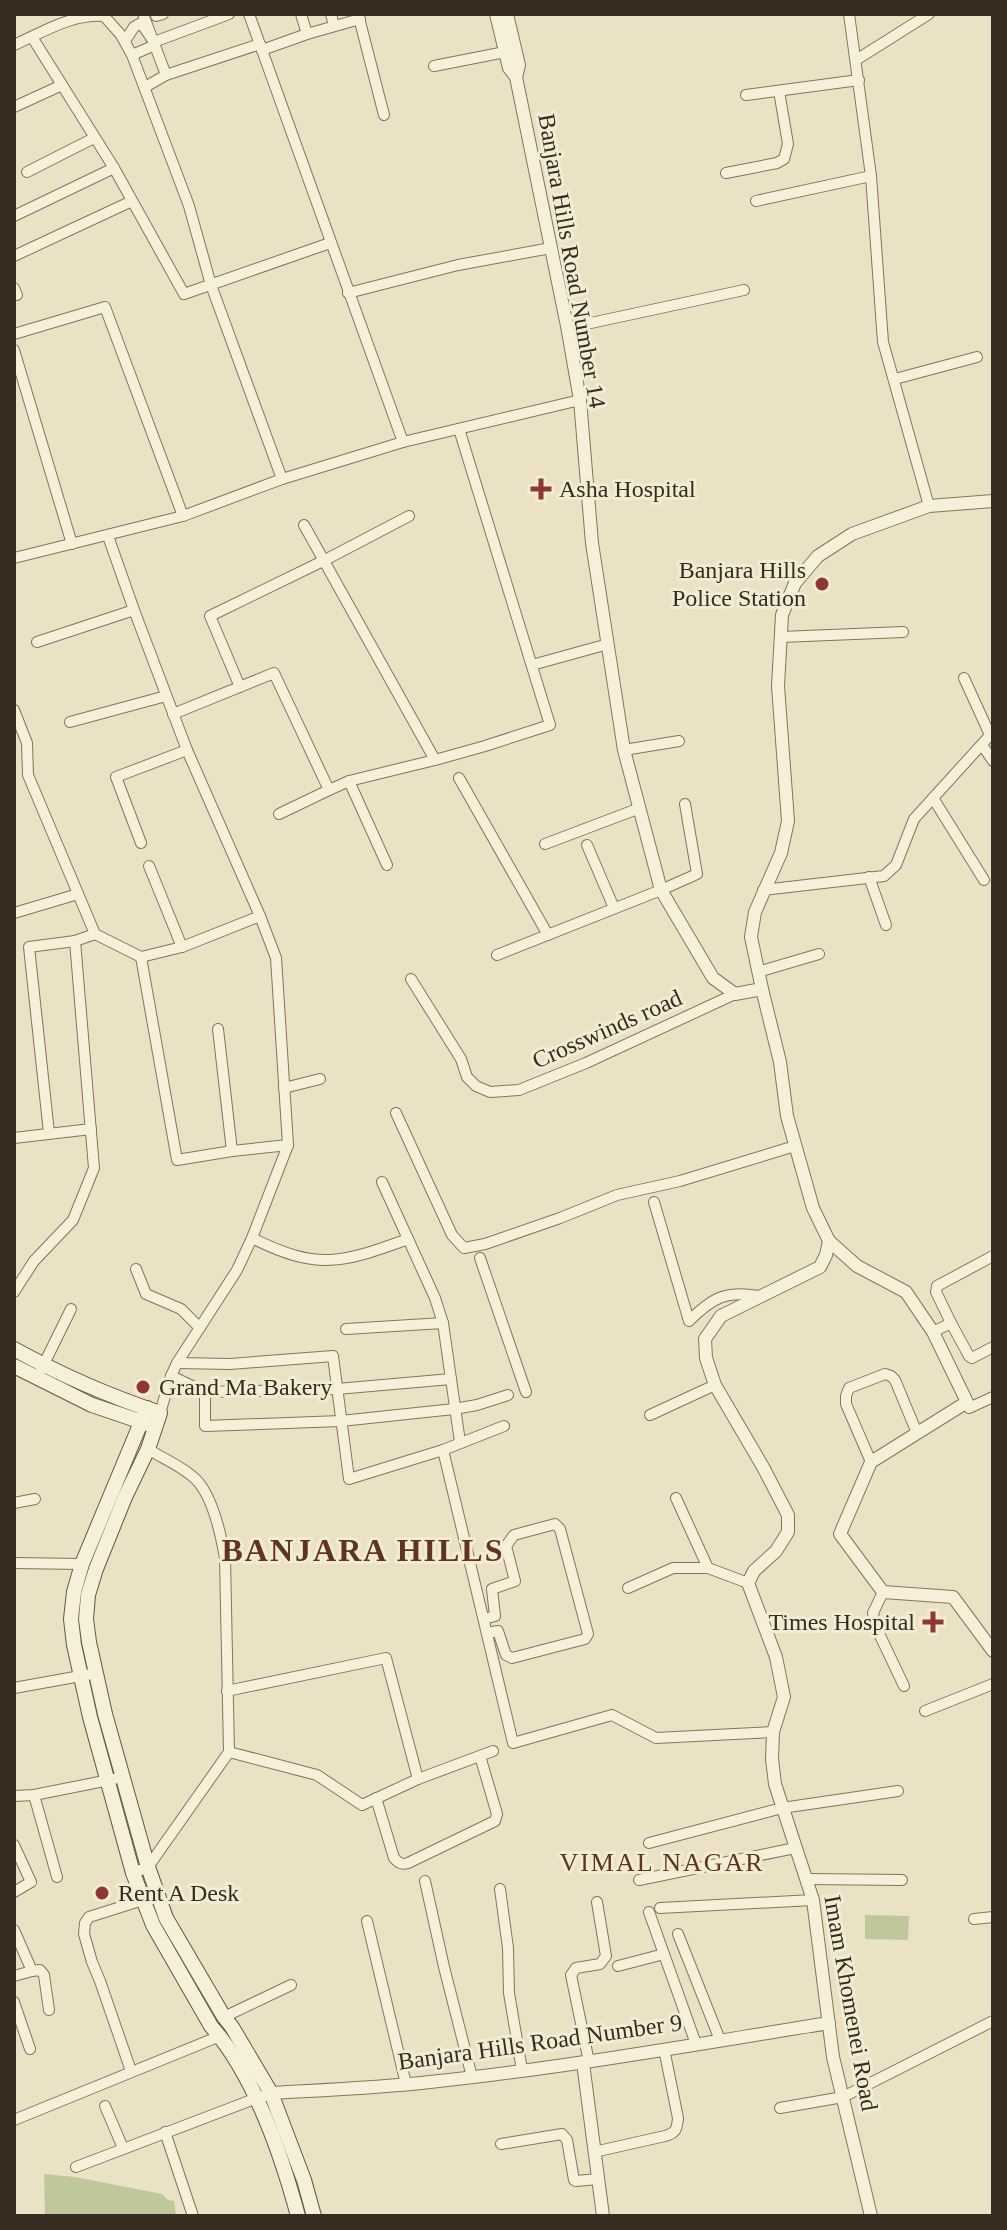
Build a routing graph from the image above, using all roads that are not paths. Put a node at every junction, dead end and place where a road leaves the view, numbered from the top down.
1 (86, 14) edge
2 (143, 14) edge
3 (229, 14) edge
4 (249, 14) edge
5 (301, 14) edge
6 (331, 14) edge
7 (496, 14) edge
8 (507, 14) edge
9 (849, 14) edge
10 (929, 14) edge
11 (359, 17) edge
12 (334, 26) junction
13 (307, 34) junction
14 (32, 37) junction
15 (125, 41) junction
16 (154, 44) junction
17 (14, 45) edge
18 (261, 47) junction
19 (505, 52) junction
20 (132, 55) junction
21 (856, 60) junction
22 (434, 66) dead end
23 (166, 75) junction
24 (516, 77) junction
25 (859, 80) junction
26 (62, 85) junction
27 (145, 87) junction
28 (779, 91) junction
29 (746, 95) dead end
30 (14, 107) edge
31 (384, 115) dead end
32 (94, 138) junction
33 (114, 168) junction
34 (27, 172) dead end
35 (726, 173) dead end
36 (871, 176) junction
37 (132, 201) junction
38 (756, 201) dead end
39 (14, 216) edge
40 (330, 243) junction
41 (551, 248) junction
42 (14, 256) edge
43 (211, 285) junction
44 (744, 290) dead end
45 (348, 293) junction
46 (567, 326) junction
47 (14, 334) edge
48 (14, 350) edge
49 (977, 357) dead end
50 (895, 379) junction
51 (580, 400) junction
52 (459, 429) junction
53 (403, 442) junction
54 (282, 479) junction
55 (993, 501) edge
56 (929, 506) junction
57 (183, 516) junction
58 (409, 516) dead end
59 (304, 525) dead end
60 (108, 536) junction
61 (72, 544) junction
62 (14, 558) edge
63 (325, 560) junction
64 (134, 610) junction
65 (903, 632) dead end
66 (781, 637) junction
67 (37, 642) dead end
68 (608, 644) junction
69 (532, 665) junction
70 (964, 678) dead end
71 (240, 687) junction
72 (166, 696) junction
73 (14, 710) edge
74 (173, 714) junction
75 (70, 722) dead end
76 (992, 734) edge
77 (679, 741) dead end
78 (982, 745) junction
79 (187, 750) junction
80 (624, 750) junction
81 (435, 760) junction
82 (993, 761) edge
83 (459, 778) dead end
84 (349, 781) junction
85 (329, 790) junction
86 (933, 798) junction
87 (685, 804) dead end
88 (640, 808) junction
89 (279, 814) dead end
90 (141, 843) dead end
91 (545, 844) dead end
92 (587, 845) dead end
93 (387, 865) dead end
94 (149, 866) dead end
95 (869, 877) junction
96 (984, 880) dead end
97 (661, 890) junction
98 (763, 890) junction
99 (78, 894) junction
100 (614, 908) junction
101 (14, 913) edge
102 (260, 916) junction
103 (886, 925) dead end
104 (95, 934) junction
105 (548, 935) junction
106 (75, 941) junction
107 (182, 947) junction
108 (819, 954) dead end
109 (497, 955) dead end
110 (141, 957) junction
111 (758, 972) junction
112 (411, 979) dead end
113 (762, 989) junction
114 (735, 994) junction
115 (218, 1029) dead end
116 (320, 1079) dead end
117 (284, 1088) junction
118 (396, 1113) dead end
119 (91, 1129) junction
120 (49, 1133) junction
121 (14, 1138) edge
122 (288, 1145) junction
123 (795, 1146) junction
124 (232, 1151) junction
125 (382, 1182) dead end
126 (654, 1202) dead end
127 (252, 1238) junction
128 (408, 1239) junction
129 (829, 1241) junction
130 (993, 1256) edge
131 (480, 1258) dead end
132 (136, 1269) dead end
133 (14, 1292) edge
134 (758, 1296) junction
135 (71, 1309) dead end
136 (443, 1323) junction
137 (951, 1323) junction
138 (200, 1328) junction
139 (346, 1329) dead end
140 (933, 1332) junction
141 (993, 1347) edge
142 (14, 1349) edge
143 (177, 1363) junction
144 (14, 1366) edge
145 (40, 1372) junction
146 (171, 1376) junction
147 (451, 1379) junction
148 (715, 1385) junction
149 (337, 1389) junction
150 (205, 1392) junction
151 (526, 1392) dead end
152 (508, 1395) dead end
153 (993, 1397) edge
154 (969, 1408) dead end
155 (454, 1409) junction
156 (650, 1415) dead end
157 (151, 1417) junction
158 (341, 1421) junction
159 (504, 1426) dead end
160 (917, 1433) junction
161 (460, 1442) junction
162 (148, 1449) junction
163 (443, 1450) junction
164 (871, 1462) junction
165 (676, 1498) dead end
166 (35, 1499) dead end
167 (14, 1503) edge
168 (14, 1563) edge
169 (82, 1564) junction
170 (708, 1568) junction
171 (748, 1583) junction
172 (628, 1588) dead end
173 (883, 1592) junction
174 (484, 1619) junction
175 (487, 1633) junction
176 (993, 1651) edge
177 (89, 1675) junction
178 (993, 1684) edge
179 (904, 1686) dead end
180 (14, 1688) edge
181 (227, 1691) junction
182 (925, 1711) dead end
183 (773, 1732) junction
184 (493, 1751) dead end
185 (229, 1752) junction
186 (480, 1756) junction
187 (114, 1779) junction
188 (418, 1779) junction
189 (898, 1791) dead end
190 (14, 1795) edge
191 (34, 1795) junction
192 (376, 1798) junction
193 (782, 1808) junction
194 (649, 1843) dead end
195 (14, 1845) edge
196 (795, 1848) junction
197 (148, 1867) junction
198 (133, 1873) junction
199 (57, 1877) dead end
200 (807, 1879) junction
201 (639, 1880) dead end
202 (902, 1880) dead end
203 (425, 1881) dead end
204 (500, 1889) dead end
205 (14, 1892) edge
206 (143, 1900) junction
207 (813, 1900) junction
208 (597, 1902) dead end
209 (660, 1908) dead end
210 (649, 1912) dead end
211 (993, 1917) edge
212 (974, 1919) dead end
213 (367, 1921) dead end
214 (14, 1930) edge
215 (678, 1934) dead end
216 (664, 1954) junction
217 (618, 1966) dead end
218 (32, 1971) junction
219 (14, 1976) edge
220 (291, 1985) dead end
221 (14, 2002) edge
222 (49, 2010) dead end
223 (224, 2017) junction
224 (993, 2021) edge
225 (829, 2023) junction
226 (220, 2036) junction
227 (720, 2040) junction
228 (696, 2044) junction
229 (30, 2049) dead end
230 (664, 2049) junction
231 (586, 2062) junction
232 (522, 2070) junction
233 (131, 2071) junction
234 (472, 2077) junction
235 (406, 2084) junction
236 (271, 2093) junction
237 (843, 2097) junction
238 (257, 2098) junction
239 (105, 2106) dead end
240 (780, 2108) dead end
241 (14, 2120) edge
242 (165, 2132) junction
243 (501, 2144) dead end
244 (123, 2148) junction
245 (594, 2152) junction
246 (76, 2167) dead end
247 (598, 2179) junction
248 (193, 2216) edge
249 (298, 2216) edge
250 (314, 2216) edge
251 (603, 2216) edge
252 (871, 2216) edge

1 - 14 street
1 - 15 street
2 - 16 street
3 - 16 street
4 - 18 street
5 - 13 street
6 - 12 street
7 - 19 street, Banjara Hills Road Number 14
8 - 24 street, Banjara Hills Road Number 14
9 - 21 street
10 - 21 street
11 - 12 street
11 - 31 street
12 - 13 street
13 - 18 street
14 - 17 street
14 - 26 street
15 - 16 street
15 - 20 street
16 - 20 street
16 - 23 street
18 - 23 street
18 - 40 street
19 - 22 street
19 - 24 street, Banjara Hills Road Number 14
20 - 27 street
21 - 25 street
23 - 27 street
24 - 41 street, Banjara Hills Road Number 14
25 - 28 street
25 - 36 street
26 - 30 street
26 - 32 street
27 - 43 street
28 - 29 street
28 - 35 street
32 - 33 street
32 - 34 street
33 - 37 street
33 - 39 street
36 - 38 street
36 - 50 street
37 - 42 street
37 - 43 street
40 - 43 street
40 - 45 street
41 - 45 street
41 - 46 street, Banjara Hills Road Number 14
43 - 54 street
44 - 46 street
45 - 53 street
46 - 51 street, Banjara Hills Road Number 14
47 - 57 street
48 - 61 street
49 - 50 street
50 - 56 street
51 - 52 street
51 - 68 street, Banjara Hills Road Number 14
52 - 53 street
52 - 69 street
53 - 54 street
54 - 57 street
55 - 56 street
56 - 66 street
57 - 60 street
58 - 63 street
59 - 63 street
60 - 61 street
60 - 64 street
61 - 62 street
63 - 71 street
63 - 81 street
64 - 67 street
64 - 72 street
65 - 66 street
66 - 98 street
68 - 69 street
68 - 80 street, Banjara Hills Road Number 14
69 - 81 street
70 - 76 street
71 - 74 street
71 - 85 street
72 - 74 street
72 - 75 street
73 - 99 street
74 - 79 street
76 - 78 street
77 - 80 street
78 - 82 street
78 - 86 street
79 - 90 street
79 - 102 street
80 - 88 street, Banjara Hills Road Number 14
81 - 84 street
83 - 105 street
84 - 85 street
84 - 93 street
85 - 89 street
86 - 95 street
86 - 96 street
87 - 97 street
88 - 91 street
88 - 97 street, Banjara Hills Road Number 14
92 - 100 street
94 - 107 street
95 - 98 street
95 - 103 street
97 - 100 street
97 - 114 street, Banjara Hills Road Number 14
98 - 111 street
99 - 101 street
99 - 104 street
100 - 105 street
102 - 107 street
102 - 117 street
104 - 106 street
104 - 110 street
105 - 109 street
106 - 119 street
106 - 120 street
107 - 110 street
108 - 111 street
110 - 124 street
111 - 113 street
112 - 114 street, Crosswinds road
113 - 114 street
113 - 123 street
115 - 124 street
116 - 117 street
117 - 122 street
118 - 123 street
119 - 120 street
119 - 133 street
120 - 121 street
122 - 124 street
122 - 127 street
123 - 129 street
125 - 128 street
126 - 134 street
127 - 128 street
127 - 138 street
128 - 136 street
129 - 134 street
129 - 140 street
130 - 137 street
131 - 151 street
132 - 138 street
134 - 148 street
135 - 145 street
136 - 139 street
136 - 147 street
137 - 140 street
137 - 141 street
138 - 143 street
140 - 160 street
142 - 145 main road
143 - 146 street
143 - 149 street
144 - 145 main road
145 - 157 main road
146 - 150 street
146 - 157 street
147 - 149 street
147 - 155 street
148 - 156 street
148 - 171 street
149 - 150 street
149 - 158 street
150 - 158 street
152 - 155 street
153 - 154 street
155 - 158 street
155 - 161 street
157 - 162 main road
157 - 169 main road
158 - 163 street
159 - 161 street
160 - 164 street
160 - 164 street
161 - 163 street
162 - 177 main road
162 - 181 street
163 - 174 street
164 - 173 street
165 - 170 street
166 - 167 street
168 - 169 street
169 - 177 main road
170 - 171 street
170 - 172 street
171 - 183 street, Imam Khomenei Road
173 - 176 street
173 - 179 street
174 - 175 street
174 - 175 street
175 - 183 street
177 - 180 street
177 - 187 main road
178 - 182 street
181 - 185 street
181 - 188 street
183 - 193 street, Imam Khomenei Road
184 - 186 street
185 - 192 street
185 - 197 street
186 - 188 street
186 - 192 street
187 - 191 street
187 - 197 main road
187 - 198 main road
188 - 192 street
189 - 193 street
190 - 191 street
191 - 199 street
193 - 194 street
193 - 196 street, Imam Khomenei Road
195 - 205 street
196 - 200 street, Imam Khomenei Road
196 - 201 street
197 - 198 street
197 - 223 main road
198 - 206 main road
200 - 202 street
200 - 207 street, Imam Khomenei Road
203 - 234 street
204 - 232 street
206 - 226 main road
206 - 233 street
207 - 209 street
207 - 225 street, Imam Khomenei Road
208 - 231 street
210 - 216 street
211 - 212 street
213 - 235 street
214 - 218 street
215 - 227 street
216 - 217 street
216 - 228 street
218 - 219 street
218 - 222 street
220 - 223 street
221 - 229 street
223 - 236 main road
224 - 237 street
225 - 227 street, Banjara Hills Road Number 9
225 - 237 street, Imam Khomenei Road
226 - 233 street
226 - 238 main road
227 - 228 street, Banjara Hills Road Number 9
228 - 230 street, Banjara Hills Road Number 9
230 - 231 street, Banjara Hills Road Number 9
230 - 245 street
231 - 232 street, Banjara Hills Road Number 9
231 - 245 street
232 - 234 street, Banjara Hills Road Number 9
233 - 241 street
234 - 235 street, Banjara Hills Road Number 9
235 - 236 street, Banjara Hills Road Number 9
236 - 238 street, Banjara Hills Road Number 9
236 - 250 main road
237 - 240 street
237 - 252 street, Imam Khomenei Road
238 - 242 street
238 - 249 main road
239 - 244 street
242 - 244 street
242 - 248 street
243 - 247 street
244 - 246 street
245 - 247 street
247 - 251 street

